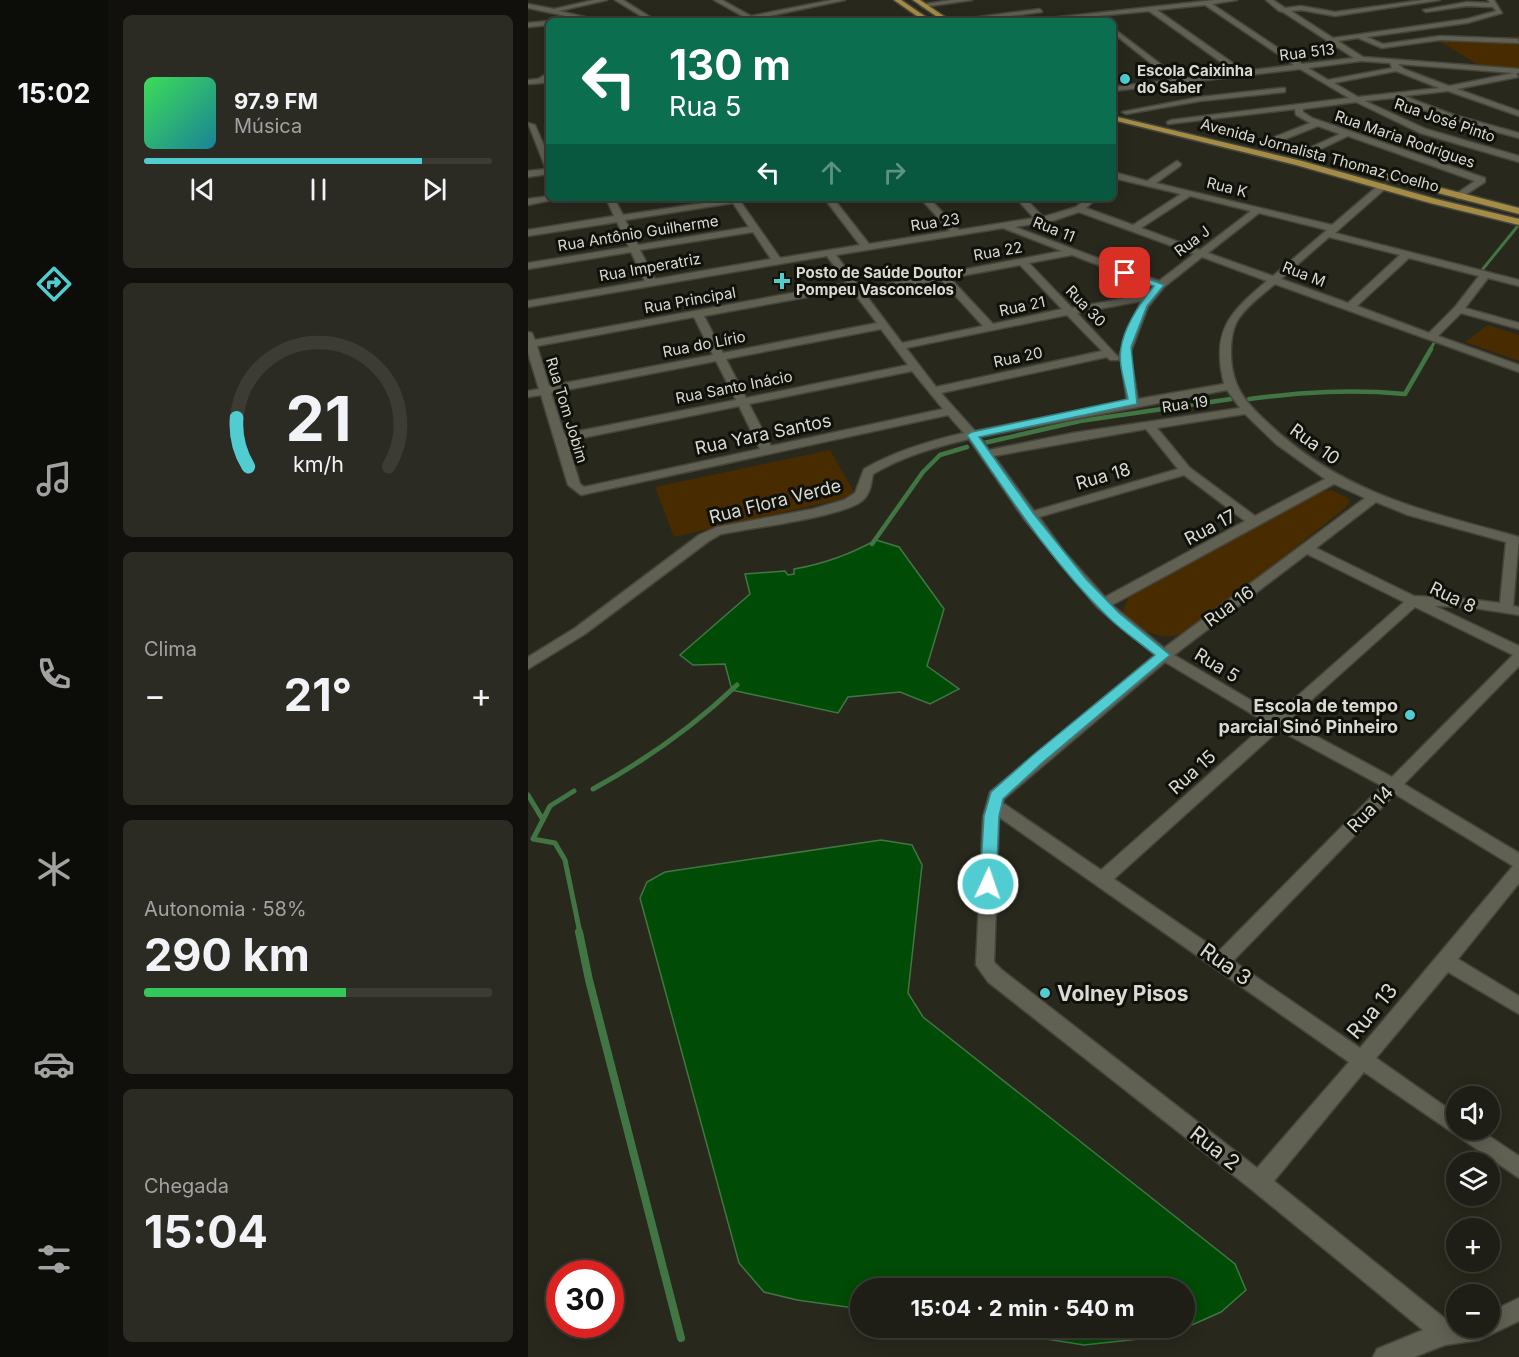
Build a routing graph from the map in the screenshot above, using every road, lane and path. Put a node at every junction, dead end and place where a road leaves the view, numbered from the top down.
1 (604, 0) edge
2 (618, 0) edge
3 (717, 0) edge
4 (842, 0) edge
5 (897, 0) edge
6 (916, 0) edge
7 (969, 0) edge
8 (1234, 0) edge
9 (1269, 0) edge
10 (1416, 1) edge
11 (1493, 2) edge
12 (1104, 3) dead end
13 (1206, 3) junction
14 (1438, 4) edge
15 (923, 5) junction
16 (528, 6) edge
17 (1395, 6) junction
18 (1151, 9) junction
19 (552, 10) junction
20 (1047, 10) dead end
21 (1281, 10) junction
22 (1106, 12) junction
23 (939, 14) junction
24 (1094, 15) junction
25 (922, 16) junction
26 (585, 18) edge
27 (649, 18) edge
28 (750, 18) joint
29 (925, 18) edge
30 (945, 18) edge
31 (976, 18) edge
32 (1064, 18) edge
33 (1098, 18) edge
34 (1422, 20) dead end
35 (546, 23) edge
36 (528, 25) edge
37 (1435, 26) junction
38 (1343, 31) dead end
39 (1116, 32) edge
40 (1358, 37) junction
41 (1332, 40) junction
42 (1518, 41) edge
43 (1361, 59) junction
44 (1393, 61) junction
45 (1302, 67) junction
46 (1397, 69) junction
47 (1260, 72) junction
48 (1519, 73) edge
49 (1242, 74) junction
50 (546, 76) edge
51 (1177, 81) junction
52 (528, 82) edge
53 (1328, 82) junction
54 (1116, 89) edge
55 (1446, 89) junction
56 (1288, 94) junction
57 (1393, 95) junction
58 (1358, 99) junction
59 (1300, 107) junction
60 (1116, 109) edge
61 (1126, 112) junction
62 (1519, 114) edge
63 (1116, 119) edge
64 (1171, 122) junction
65 (1317, 123) junction
66 (531, 125) dead end
67 (1206, 130) dead end
68 (1346, 134) junction
69 (1519, 136) edge
70 (1265, 144) junction
71 (1240, 148) junction
72 (1281, 148) junction
73 (1303, 154) junction
74 (1268, 155) junction
75 (1519, 159) edge
76 (1324, 160) dead end
77 (546, 162) edge
78 (1177, 164) dead end
79 (1356, 168) dead end
80 (546, 170) edge
81 (528, 174) edge
82 (1116, 178) edge
83 (1150, 183) junction
84 (1383, 186) junction
85 (1190, 193) junction
86 (1459, 196) junction
87 (546, 200) edge
88 (612, 201) edge
89 (723, 201) edge
90 (736, 201) edge
91 (830, 201) edge
92 (927, 201) edge
93 (1023, 201) edge
94 (1089, 201) edge
95 (528, 202) edge
96 (1078, 209) junction
97 (1258, 210) junction
98 (1519, 211) edge
99 (621, 218) junction
100 (1041, 220) junction
101 (1519, 222) edge
102 (1004, 226) junction
103 (1135, 228) junction
104 (754, 229) junction
105 (1332, 231) junction
106 (528, 233) edge
107 (957, 233) junction
108 (867, 248) junction
109 (636, 249) junction
110 (1072, 252) junction
111 (1201, 252) junction
112 (830, 254) junction
113 (1407, 254) junction
114 (777, 261) junction
115 (1023, 262) junction
116 (528, 266) edge
117 (1485, 275) junction
118 (944, 277) junction
119 (1275, 279) junction
120 (651, 282) junction
121 (1518, 282) edge
122 (1160, 285) junction
123 (857, 289) junction
124 (1149, 297) junction
125 (528, 304) edge
126 (1350, 307) junction
127 (1459, 309) junction
128 (1070, 311) junction
129 (698, 314) junction
130 (885, 325) junction
131 (1519, 326) edge
132 (991, 328) junction
133 (1431, 337) junction
134 (530, 340) edge
135 (901, 346) junction
136 (1110, 353) junction
137 (720, 356) junction
138 (916, 367) junction
139 (1519, 369) edge
140 (1128, 371) junction
141 (1230, 386) junction
142 (545, 390) junction
143 (933, 391) junction
144 (528, 394) edge
145 (742, 400) junction
146 (1133, 401) junction
147 (1248, 410) junction
148 (952, 411) junction
149 (1149, 425) junction
150 (972, 435) junction
151 (559, 439) junction
152 (767, 451) junction
153 (985, 454) junction
154 (1186, 471) junction
155 (1334, 479) junction
156 (581, 491) joint
157 (1375, 497) junction
158 (1029, 516) junction
159 (1256, 523) junction
160 (1516, 541) edge
161 (1307, 549) junction
162 (1414, 600) junction
163 (1102, 604) junction
164 (1513, 610) edge
165 (1519, 652) edge
166 (1164, 655) junction
167 (1519, 657) edge
168 (528, 664) edge
169 (1277, 722) junction
170 (1393, 785) junction
171 (994, 805) junction
172 (1519, 861) edge
173 (1519, 870) edge
174 (1103, 879) junction
175 (1221, 961) junction
176 (1446, 961) junction
177 (1519, 1006) edge
178 (1362, 1060) junction
179 (1446, 1118) edge
180 (1478, 1140) edge
181 (1519, 1168) edge
182 (1259, 1182) junction
183 (1519, 1309) edge
184 (1500, 1319) edge
185 (1445, 1333) joint
186 (1385, 1357) edge

1 - 19 street
2 - 27 street
3 - 28 street
4 - 28 street
5 - 25 main road
6 - 15 main road
7 - 15 street
8 - 13 street
9 - 21 street
10 - 14 street
10 - 17 street
11 - 14 street
11 - 37 street
12 - 22 street
13 - 18 street
13 - 45 street, Rua José Pinto
14 - 17 street
15 - 23 main road
16 - 19 street
17 - 21 street
18 - 22 street
18 - 49 street
19 - 26 street
20 - 31 street
21 - 41 street
22 - 24 street
23 - 25 main road
23 - 30 main road
24 - 32 street
24 - 33 street
25 - 29 main road
34 - 37 street
35 - 36 street
37 - 40 street
38 - 40 street
39 - 51 street
40 - 41 street
40 - 42 street
41 - 43 street
43 - 44 street, Rua 513
43 - 45 street, Rua 513
44 - 46 street
44 - 48 street, Rua 513
45 - 47 street, Rua 513
45 - 53 street, Rua José Pinto
46 - 53 street
46 - 55 street
47 - 49 street, Rua 513
47 - 56 street, Rua Maria Rodrigues
48 - 55 street
49 - 51 street, Rua 513
50 - 52 street
51 - 54 street, Rua 513
53 - 58 street, Rua José Pinto
55 - 57 street
55 - 62 street
56 - 59 street, Rua Maria Rodrigues
56 - 61 street
57 - 58 street
57 - 69 street
58 - 59 street
58 - 75 street, Rua José Pinto
59 - 64 street
59 - 65 street, Rua Maria Rodrigues
60 - 61 main road, Avenida Jornalista Thomaz Coelho
61 - 64 main road, Avenida Jornalista Thomaz Coelho
63 - 71 main road, Avenida Jornalista Thomaz Coelho
64 - 67 main road, Avenida Jornalista Thomaz Coelho
65 - 68 street, Rua Maria Rodrigues
65 - 70 street
66 - 77 street
68 - 73 street
68 - 86 street, Rua Maria Rodrigues
70 - 71 main road, Avenida Jornalista Thomaz Coelho
70 - 72 main road, Avenida Jornalista Thomaz Coelho
71 - 74 main road, Avenida Jornalista Thomaz Coelho
72 - 73 main road, Avenida Jornalista Thomaz Coelho
72 - 74 main road
73 - 76 main road, Avenida Jornalista Thomaz Coelho
74 - 84 main road, Avenida Jornalista Thomaz Coelho
78 - 83 street
79 - 86 main road, Avenida Jornalista Thomaz Coelho
80 - 81 street
82 - 83 street, Rua K
83 - 85 street, Rua K
84 - 101 main road, Avenida Jornalista Thomaz Coelho
84 - 105 street, Rua 10
85 - 97 street, Rua K
85 - 103 street
86 - 98 main road, Avenida Jornalista Thomaz Coelho
87 - 95 street
88 - 99 street
89 - 99 street
90 - 104 street
91 - 108 street
92 - 107 street
93 - 100 street
94 - 96 street, Rua 23
96 - 100 street, Rua 23
96 - 103 street, Rua M
97 - 105 street, Rua K
97 - 111 street, Rua J
99 - 106 street
99 - 109 street
100 - 102 street, Rua 23
102 - 107 street, Rua 23
102 - 110 street, Rua 11
103 - 111 street, Rua M
104 - 109 street, Rua Antônio Guilherme
104 - 114 street
105 - 113 street, Rua K
105 - 119 street, Rua 10
107 - 108 street, Rua 23
108 - 112 street, Rua 23
109 - 116 street, Rua Antônio Guilherme
109 - 120 street
110 - 115 street, Rua 22
110 - 122 street, Rua 11
111 - 119 street, Rua M
111 - 122 street, Rua J
112 - 114 street, Rua 23
112 - 123 street, Rua 5
113 - 117 street, Rua K
113 - 126 street
114 - 120 street, Rua Imperatriz
115 - 118 street, Rua 22
115 - 128 street, Rua 30
117 - 121 street, Rua K
117 - 127 street
118 - 123 street, Rua 22
118 - 132 street
119 - 126 street, Rua M
119 - 141 street, Rua 10
120 - 125 street, Rua Imperatriz
122 - 124 street, Rua J
123 - 129 street, Rua Principal
123 - 130 street, Rua 5
124 - 128 street, Rua 21
124 - 140 street, Rua J
126 - 133 street, Rua M
127 - 131 street
127 - 133 street
128 - 132 street, Rua 21
128 - 136 street, Rua 30
129 - 134 street, Rua Principal
129 - 137 street
130 - 135 street, Rua 5
130 - 137 street, Rua do Lírio
132 - 135 street, Rua 21
133 - 139 street, Rua M
134 - 142 street, Rua Tom Jobim
135 - 138 street, Rua 5
136 - 140 street, Rua 30
136 - 143 street, Rua 20
137 - 142 street, Rua do Lírio
137 - 145 street
138 - 143 street, Rua 5
138 - 145 street, Rua Santo Inácio
140 - 146 street, Rua J
141 - 146 street, Rua 19
141 - 147 street, Rua 10
142 - 144 street, Rua do Lírio
142 - 151 street, Rua Tom Jobim
143 - 148 street, Rua 5
145 - 151 street, Rua Santo Inácio
145 - 152 street
146 - 150 street, Rua 19
147 - 149 street, Rua 19
147 - 155 street, Rua 10
148 - 150 street, Rua 5
148 - 152 street, Rua Yara Santos
149 - 153 street, Rua 19
149 - 154 street
150 - 153 street, Rua 5
150 - 168 street, Rua Flora Verde
151 - 156 street, Rua Tom Jobim
152 - 156 street, Rua Yara Santos
153 - 158 street, Rua 5
154 - 158 street, Rua 18
154 - 159 street
155 - 157 street, Rua 10
155 - 159 street, Rua 17
157 - 160 street, Rua 10
157 - 161 street, Rua 16
158 - 163 street, Rua 5
159 - 163 street, Rua 17
160 - 164 street
161 - 162 street, Rua 8
161 - 166 street, Rua 16
162 - 164 street
162 - 165 street, Rua 8
162 - 169 street, Rua 15
163 - 166 street, Rua 5
166 - 169 street, Rua 5
166 - 171 street, Rua 16
167 - 170 street, Rua 14
169 - 170 street, Rua 5
169 - 174 street, Rua 15
170 - 172 street, Rua 5
170 - 175 street, Rua 14
171 - 174 street, Rua 3
171 - 182 street, Rua 2
173 - 176 street, Rua 13
174 - 175 street, Rua 3
175 - 178 street, Rua 3
176 - 177 street
176 - 178 street, Rua 13
178 - 179 street, Rua 3
178 - 182 street, Rua 13
180 - 181 street
182 - 185 street, Rua 2
183 - 184 street
185 - 186 street

